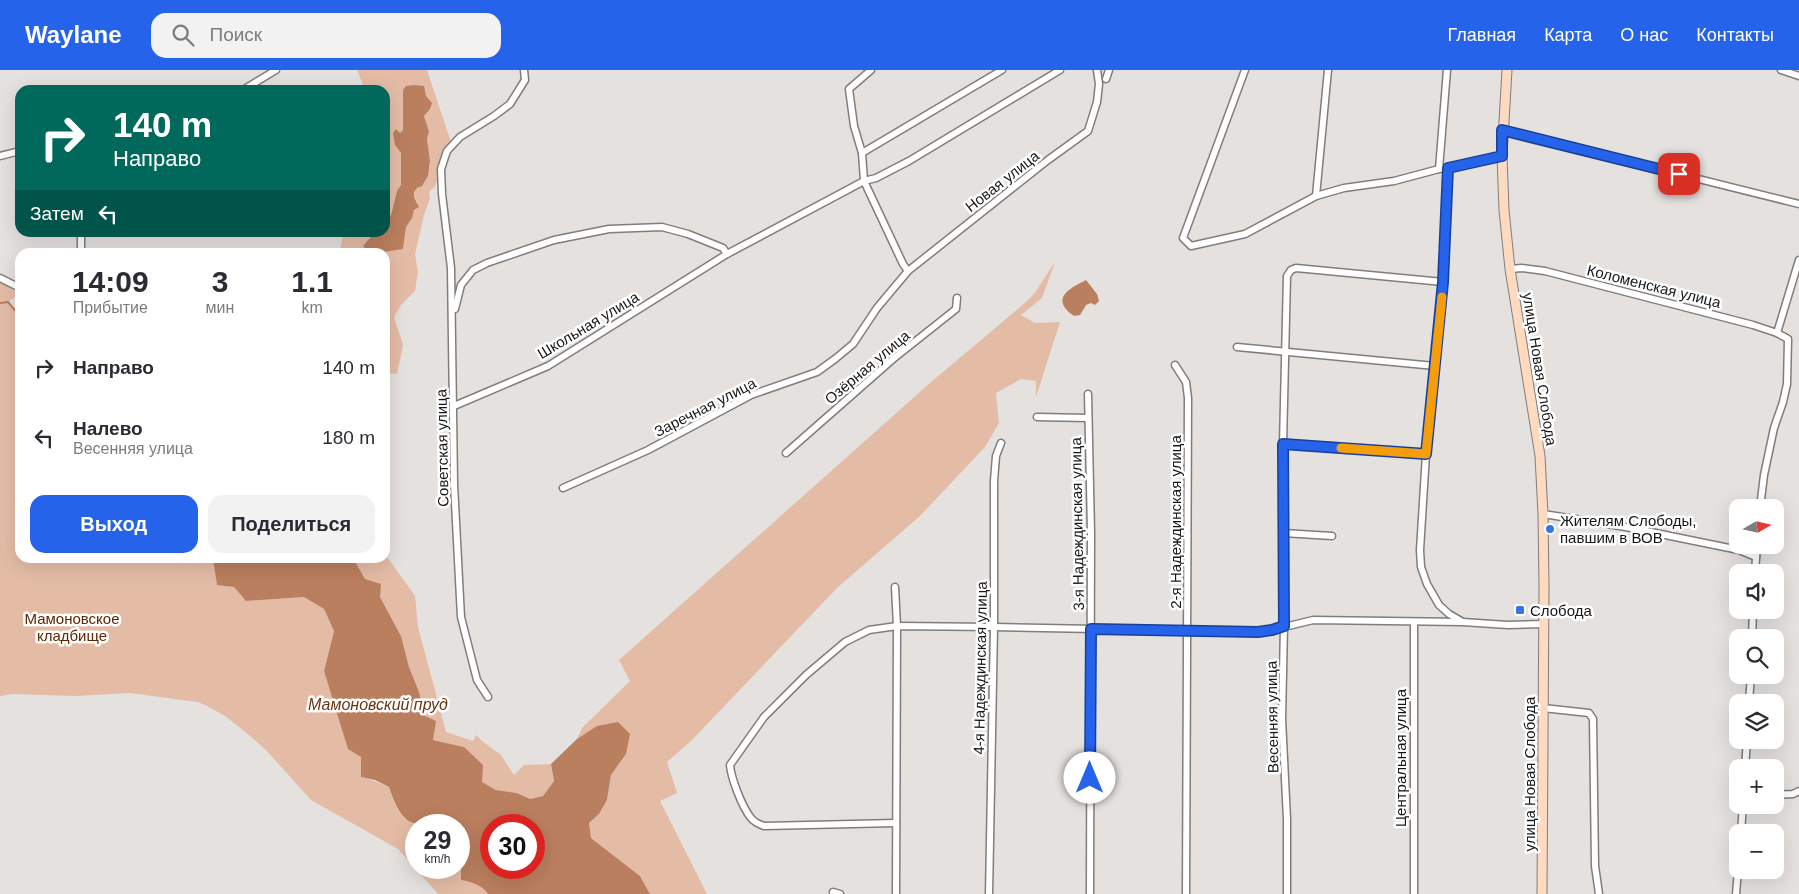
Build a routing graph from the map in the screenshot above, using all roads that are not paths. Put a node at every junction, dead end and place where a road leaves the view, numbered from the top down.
1 (276, 70) edge
2 (524, 70) edge
3 (871, 70) edge
4 (1002, 70) edge
5 (1060, 70) edge
6 (1097, 70) edge
7 (1109, 70) edge
8 (1245, 70) edge
9 (1328, 70) edge
10 (1447, 70) edge
11 (1507, 70) edge
12 (1780, 70) edge
13 (1799, 76) edge
14 (1106, 79) dead end
15 (251, 85) edge
16 (1502, 130) junction
17 (15, 152) edge
18 (862, 153) junction
19 (0, 156) edge
20 (1502, 156) junction
21 (1448, 168) junction
22 (1439, 169) junction
23 (864, 181) junction
24 (1316, 196) junction
25 (1799, 204) edge
26 (727, 254) junction
27 (1799, 260) edge
28 (1510, 269) junction
29 (908, 271) junction
30 (0, 278) edge
31 (1443, 282) junction
32 (15, 286) edge
33 (957, 298) dead end
34 (1777, 333) junction
35 (451, 337) junction
36 (1237, 347) dead end
37 (1285, 351) junction
38 (1175, 365) dead end
39 (1435, 366) junction
40 (1088, 394) dead end
41 (454, 406) junction
42 (1037, 417) dead end
43 (1088, 418) junction
44 (1001, 443) dead end
45 (1283, 444) junction
46 (786, 453) dead end
47 (1426, 454) junction
48 (562, 488) dead end
49 (1761, 499) edge
50 (1543, 514) junction
51 (1283, 533) junction
52 (1332, 536) dead end
53 (1756, 554) edge
54 (1756, 558) junction
55 (1756, 564) edge
56 (895, 587) dead end
57 (1414, 622) junction
58 (1462, 622) junction
59 (1543, 624) junction
60 (897, 626) junction
61 (1284, 626) junction
62 (994, 627) junction
63 (1091, 629) junction
64 (1187, 630) junction
65 (488, 697) dead end
66 (1543, 708) junction
67 (1799, 791) edge
68 (1784, 794) edge
69 (896, 822) junction
70 (1737, 879) edge
71 (833, 892) dead end
72 (840, 894) edge
73 (896, 894) edge
74 (989, 894) edge
75 (1090, 894) edge
76 (1186, 894) edge
77 (1287, 894) edge
78 (1414, 894) edge
79 (1542, 894) edge
80 (1599, 894) edge
81 (1736, 894) edge

1 - 15 street
2 - 35 street, Советская улица
3 - 18 street
4 - 18 street
5 - 23 street, Школьная улица
6 - 29 street, Новая улица
7 - 14 street
8 - 24 street
9 - 24 street
10 - 22 street
11 - 16 street
12 - 13 street
16 - 20 street
16 - 25 street
17 - 19 street
18 - 23 street
20 - 21 street
20 - 28 street, улица Новая Слобода
21 - 22 street
21 - 31 street
22 - 24 street
23 - 26 street, Школьная улица
23 - 29 street
26 - 35 street
26 - 41 street, Школьная улица
27 - 34 street
28 - 34 street, Коломенская улица
28 - 50 street, улица Новая Слобода
29 - 48 street, Заречная улица
30 - 32 street
31 - 37 street, Весенняя улица
31 - 39 street
33 - 46 street, Озёрная улица
34 - 49 street, Коломенская улица
35 - 41 street, Советская улица
36 - 37 street
37 - 39 street
37 - 45 street, Весенняя улица
38 - 64 street, 2-я Надеждинская улица
39 - 47 street
40 - 43 street, 3-я Надеждинская улица
41 - 65 street, Советская улица
42 - 43 street
43 - 63 street, 3-я Надеждинская улица
44 - 62 street, 4-я Надеждинская улица
45 - 47 street
45 - 51 street, Весенняя улица
47 - 58 street
50 - 54 street
50 - 59 street, улица Новая Слобода
51 - 52 street
51 - 61 street, Весенняя улица
53 - 54 street
54 - 55 street
56 - 60 street
57 - 58 street
57 - 61 street
57 - 78 street, Центральная улица
58 - 59 street
59 - 66 street, улица Новая Слобода
60 - 62 street
60 - 69 street
60 - 69 street
61 - 64 street
61 - 77 street, Весенняя улица
62 - 63 street
62 - 74 street, 4-я Надеждинская улица
63 - 64 street
63 - 75 street, 3-я Надеждинская улица
64 - 76 street, 2-я Надеждинская улица
66 - 79 street, улица Новая Слобода
66 - 80 street
67 - 68 street
69 - 73 street
70 - 81 street
71 - 72 street

